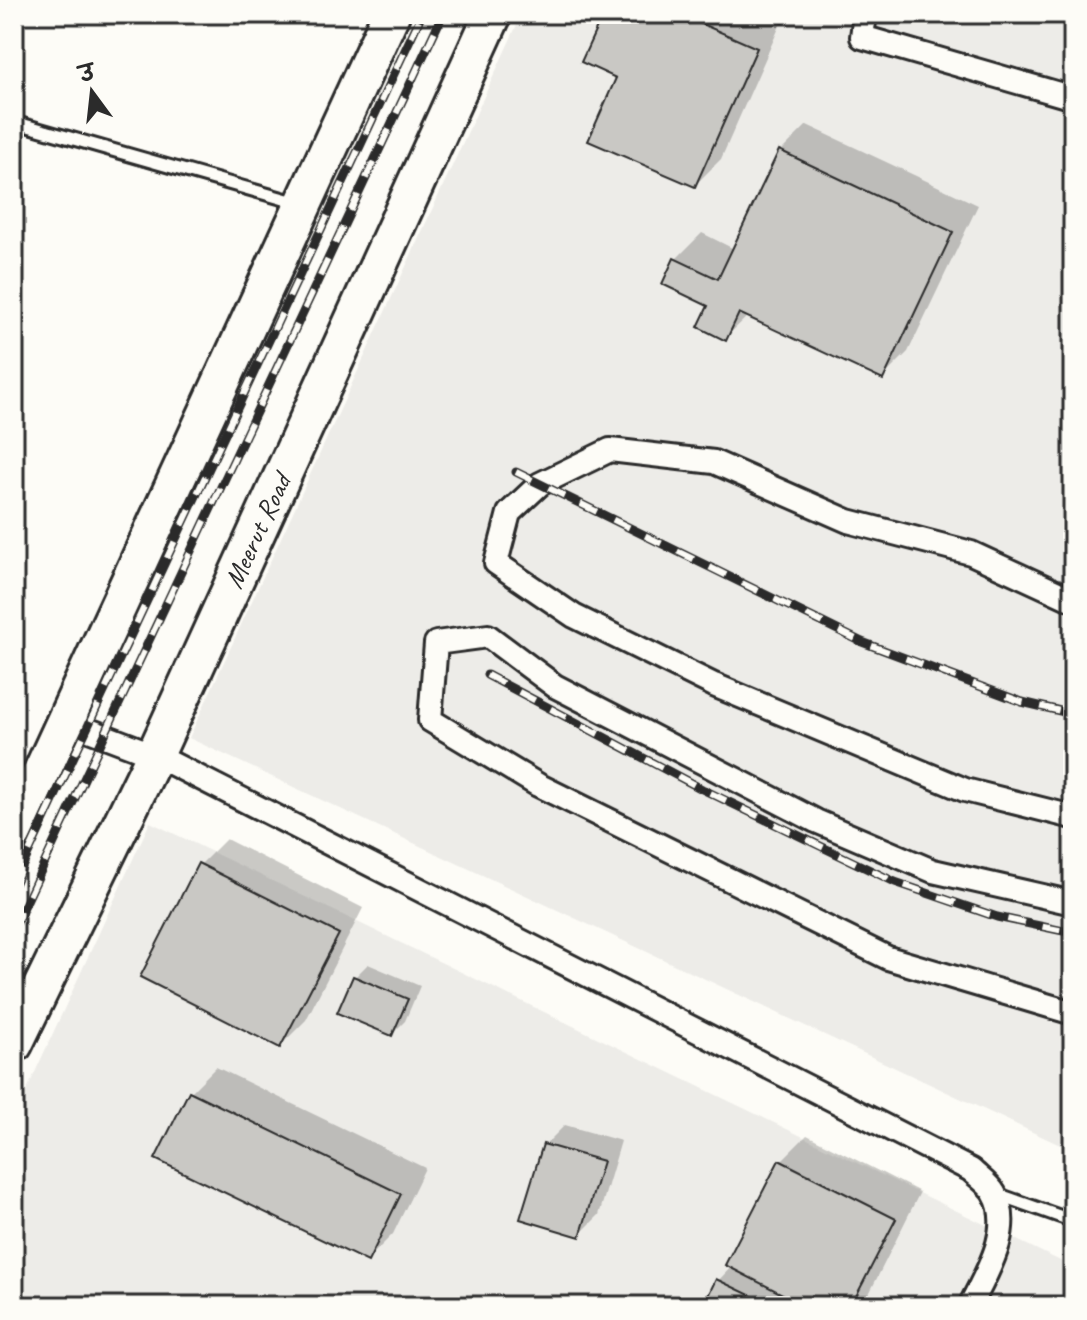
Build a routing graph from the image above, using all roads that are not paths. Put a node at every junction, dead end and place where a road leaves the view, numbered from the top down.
1 (391, 14) edge
2 (493, 14) edge
3 (865, 14) edge
4 (1073, 98) edge
5 (14, 122) edge
6 (302, 204) junction
7 (1073, 600) edge
8 (65, 721) junction
9 (155, 755) junction
10 (1073, 817) edge
11 (14, 832) edge
12 (1073, 903) edge
13 (1073, 1013) edge
14 (14, 1044) edge
15 (994, 1193) junction
16 (1073, 1221) edge
17 (970, 1306) edge

1 - 6 highway
2 - 9 highway, Meerut Road
3 - 4 street
5 - 6 lane
6 - 8 highway
7 - 10 street
8 - 9 street
8 - 11 highway
9 - 14 highway, Meerut Road
9 - 15 street
12 - 13 street
15 - 16 lane
15 - 17 street

